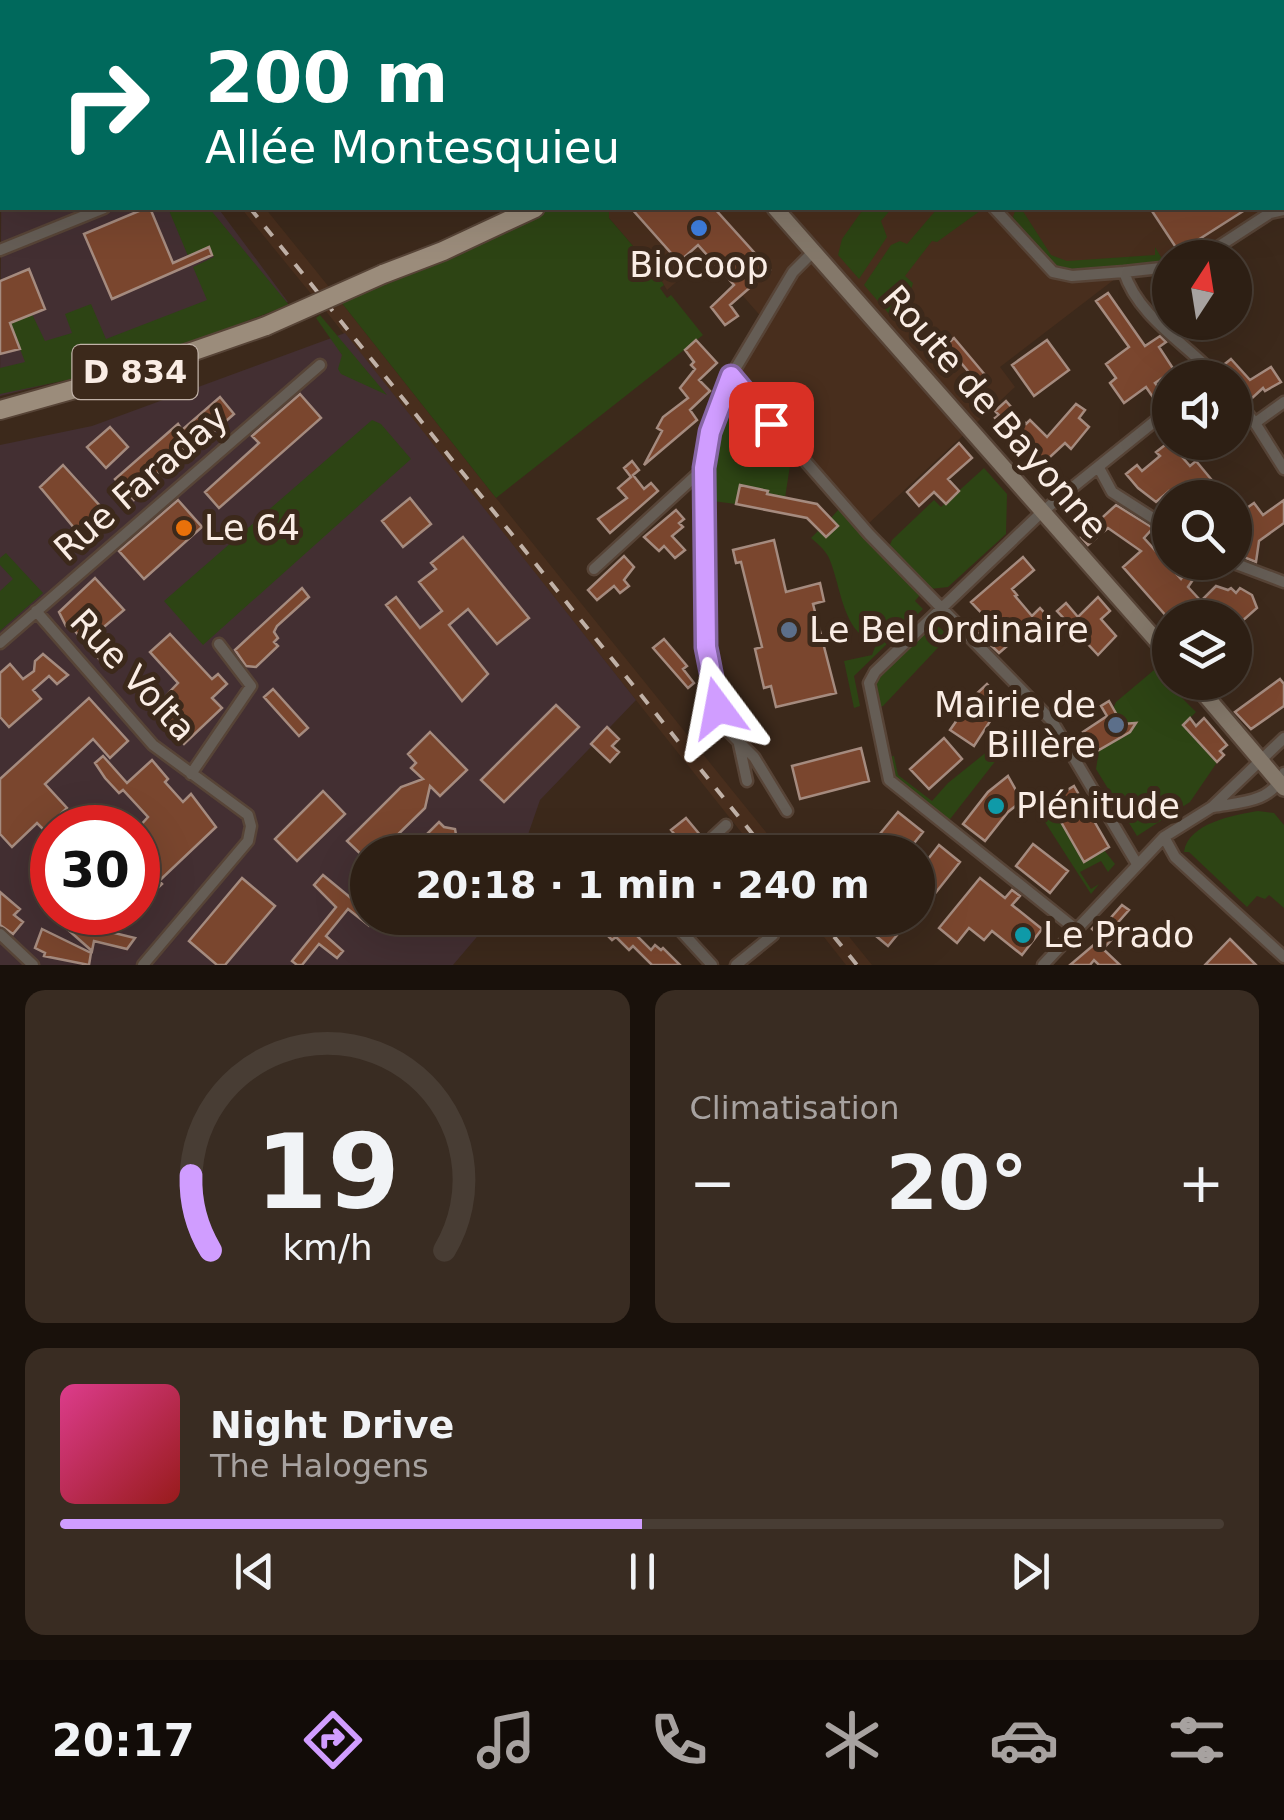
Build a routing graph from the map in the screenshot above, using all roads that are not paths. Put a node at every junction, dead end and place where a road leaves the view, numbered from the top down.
1 (99, 210) edge
2 (532, 210) edge
3 (777, 210) edge
4 (996, 210) edge
5 (1284, 210) edge
6 (1229, 240) edge
7 (0, 250) edge
8 (814, 251) junction
9 (1152, 269) edge
10 (1124, 272) junction
11 (1200, 360) edge
12 (320, 365) dead end
13 (731, 376) junction
14 (1284, 402) edge
15 (1, 409) edge
16 (1252, 418) edge
17 (1152, 422) edge
18 (1255, 422) junction
19 (704, 468) junction
20 (1099, 468) junction
21 (1284, 469) edge
22 (1042, 512) junction
23 (1152, 518) edge
24 (594, 569) dead end
25 (1252, 571) edge
26 (1284, 582) edge
27 (941, 608) junction
28 (36, 612) junction
29 (1152, 636) edge
30 (0, 643) edge
31 (219, 644) dead end
32 (1209, 700) edge
33 (1284, 738) edge
34 (739, 744) junction
35 (1260, 759) junction
36 (192, 774) junction
37 (747, 781) dead end
38 (1283, 781) edge
39 (1212, 807) junction
40 (787, 812) dead end
41 (726, 825) dead end
42 (714, 835) edge
43 (1164, 838) junction
44 (1137, 864) junction
45 (1078, 931) junction
46 (0, 934) edge
47 (685, 935) edge
48 (773, 935) edge
49 (748, 956) junction
50 (1284, 957) edge
51 (33, 965) edge
52 (144, 965) edge
53 (712, 965) edge
54 (736, 965) edge
55 (759, 965) edge
56 (1043, 965) edge

1 - 7 street
2 - 15 main road, D 834, bridge
3 - 8 main road, Route de Bayonne
4 - 10 street
5 - 6 street
8 - 13 street
8 - 22 main road, Route de Bayonne
9 - 10 street
10 - 11 street
12 - 28 street, Rue Faraday
13 - 19 street
13 - 27 street
14 - 18 street
16 - 18 street
17 - 20 street
18 - 21 street
19 - 24 street
19 - 34 street
20 - 22 street
20 - 23 street
22 - 27 street
22 - 29 main road, Route de Bayonne
25 - 26 street
27 - 44 street
27 - 45 street
28 - 30 street, Rue Faraday
28 - 36 street, Rue Volta
31 - 36 street
32 - 35 main road
33 - 35 street
34 - 37 street
34 - 40 street
35 - 38 main road
35 - 39 street
36 - 52 street, Rue Volta
38 - 39 street
39 - 43 street
41 - 42 street
43 - 44 street
43 - 50 street
44 - 45 street
45 - 56 street
46 - 51 street
47 - 53 street
48 - 49 street
49 - 54 street
49 - 55 street

